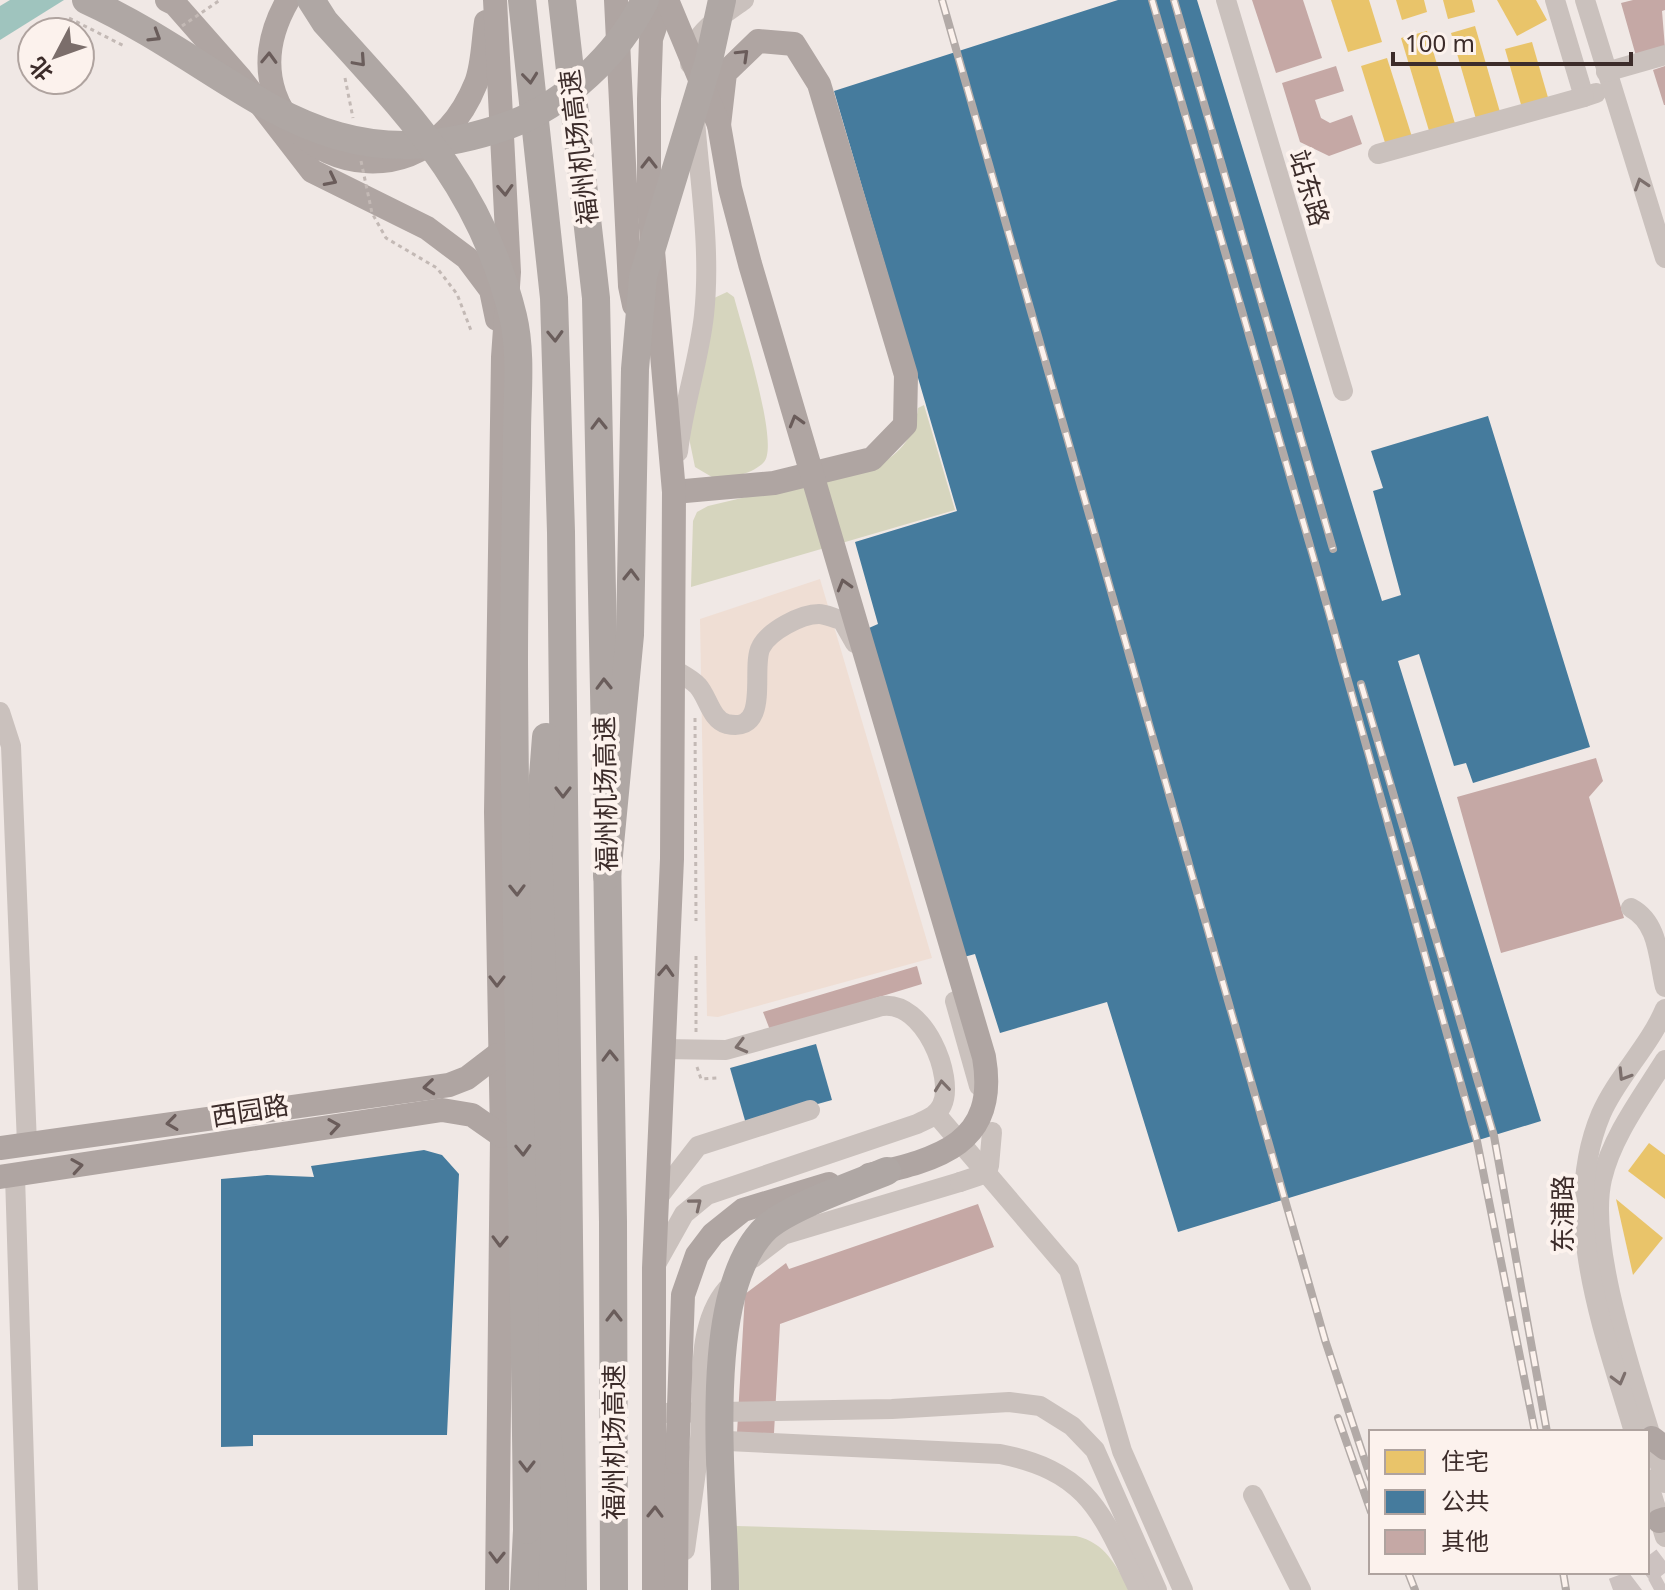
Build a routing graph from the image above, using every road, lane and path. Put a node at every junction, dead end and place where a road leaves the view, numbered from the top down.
1 (86, 0) edge
2 (167, 0) edge
3 (288, 0) edge
4 (311, 0) edge
5 (492, 0) edge
6 (522, 0) edge
7 (562, 0) edge
8 (616, 0) edge
9 (645, 0) edge
10 (666, 0) edge
11 (722, 0) edge
12 (744, 0) edge
13 (1226, 0) edge
14 (1555, 0) edge
15 (1585, 0) edge
16 (1665, 55) edge
17 (345, 76) dead end
18 (1608, 80) junction
19 (1584, 97) junction
20 (354, 122) dead end
21 (719, 125) junction
22 (360, 152) dead end
23 (1378, 154) dead end
24 (1665, 258) edge
25 (472, 333) dead end
26 (503, 357) junction
27 (1343, 391) dead end
28 (674, 492) junction
29 (561, 532) junction
30 (673, 669) junction
31 (0, 712) edge
32 (695, 714) dead end
33 (607, 876) junction
34 (1631, 908) dead end
35 (696, 921) dead end
36 (696, 956) dead end
37 (1664, 981) edge
38 (1665, 1009) edge
39 (696, 1032) dead end
40 (663, 1049) junction
41 (497, 1055) junction
42 (1665, 1060) edge
43 (697, 1067) dead end
44 (717, 1078) dead end
45 (810, 1110) dead end
46 (936, 1114) junction
47 (502, 1136) junction
48 (27, 1144) junction
49 (0, 1148) edge
50 (887, 1171) junction
51 (8, 1177) edge
52 (657, 1199) junction
53 (654, 1268) junction
54 (701, 1412) junction
55 (655, 1413) junction
56 (1647, 1430) edge
57 (1648, 1430) edge
58 (655, 1438) junction
59 (700, 1439) junction
60 (1650, 1439) edge
61 (1665, 1483) edge
62 (1649, 1485) edge
63 (1253, 1495) dead end
64 (1663, 1526) edge
65 (28, 1590) edge
66 (497, 1590) edge
67 (524, 1590) edge
68 (551, 1590) edge
69 (573, 1590) edge
70 (614, 1590) edge
71 (654, 1590) edge
72 (678, 1590) edge
73 (725, 1590) edge
74 (1139, 1590) edge
75 (1157, 1590) edge
76 (1183, 1590) edge
77 (1301, 1590) edge

1 -> 9 highway, bridge
2 -> 26 main road
5 -> 3 main road
4 -> 67 highway, bridge
5 -> 26 main road
6 -> 29 highway, 福州机场高速
33 -> 7 highway, 福州机场高速, bridge
8 - 28 main road
10 - 21 main road, bridge
28 -> 10 main road
33 -> 11 highway, bridge
12 - 28 street
13 - 27 street, 站东路
14 - 19 street
15 - 18 street
16 - 18 street
17 - 20 path, bridge
18 - 19 street
24 -> 18 street
19 - 23 street
21 -> 28 main road
50 -> 21 main road, bridge
22 - 25 path, bridge
26 -> 41 main road
28 - 30 main road
29 - 68 highway
29 -> 69 highway, 福州机场高速
40 -> 30 main road
30 - 54 street, bridge
31 - 48 street
32 - 35 path
70 -> 33 highway, 福州机场高速
34 - 37 street
36 - 39 path
38 -> 56 street, 东浦路
46 -> 40 street
40 - 52 main road
41 - 47 main road
41 -> 48 main road, 西园路
42 - 57 street, 东浦路
43 - 44 path
45 - 52 street
53 -> 46 street
46 - 76 street
51 -> 47 main road, 西园路
47 -> 66 main road
48 - 49 main road, 西园路
50 - 72 main road, bridge
50 - 73 highway, bridge
51 - 65 street
52 - 53 main road
53 - 55 main road
54 - 55 street
54 - 59 street
54 - 75 street
55 - 58 main road
58 - 59 street
71 -> 58 main road
59 - 72 street
59 - 74 street
60 - 61 street, 东浦路
62 - 64 street
63 - 77 street

